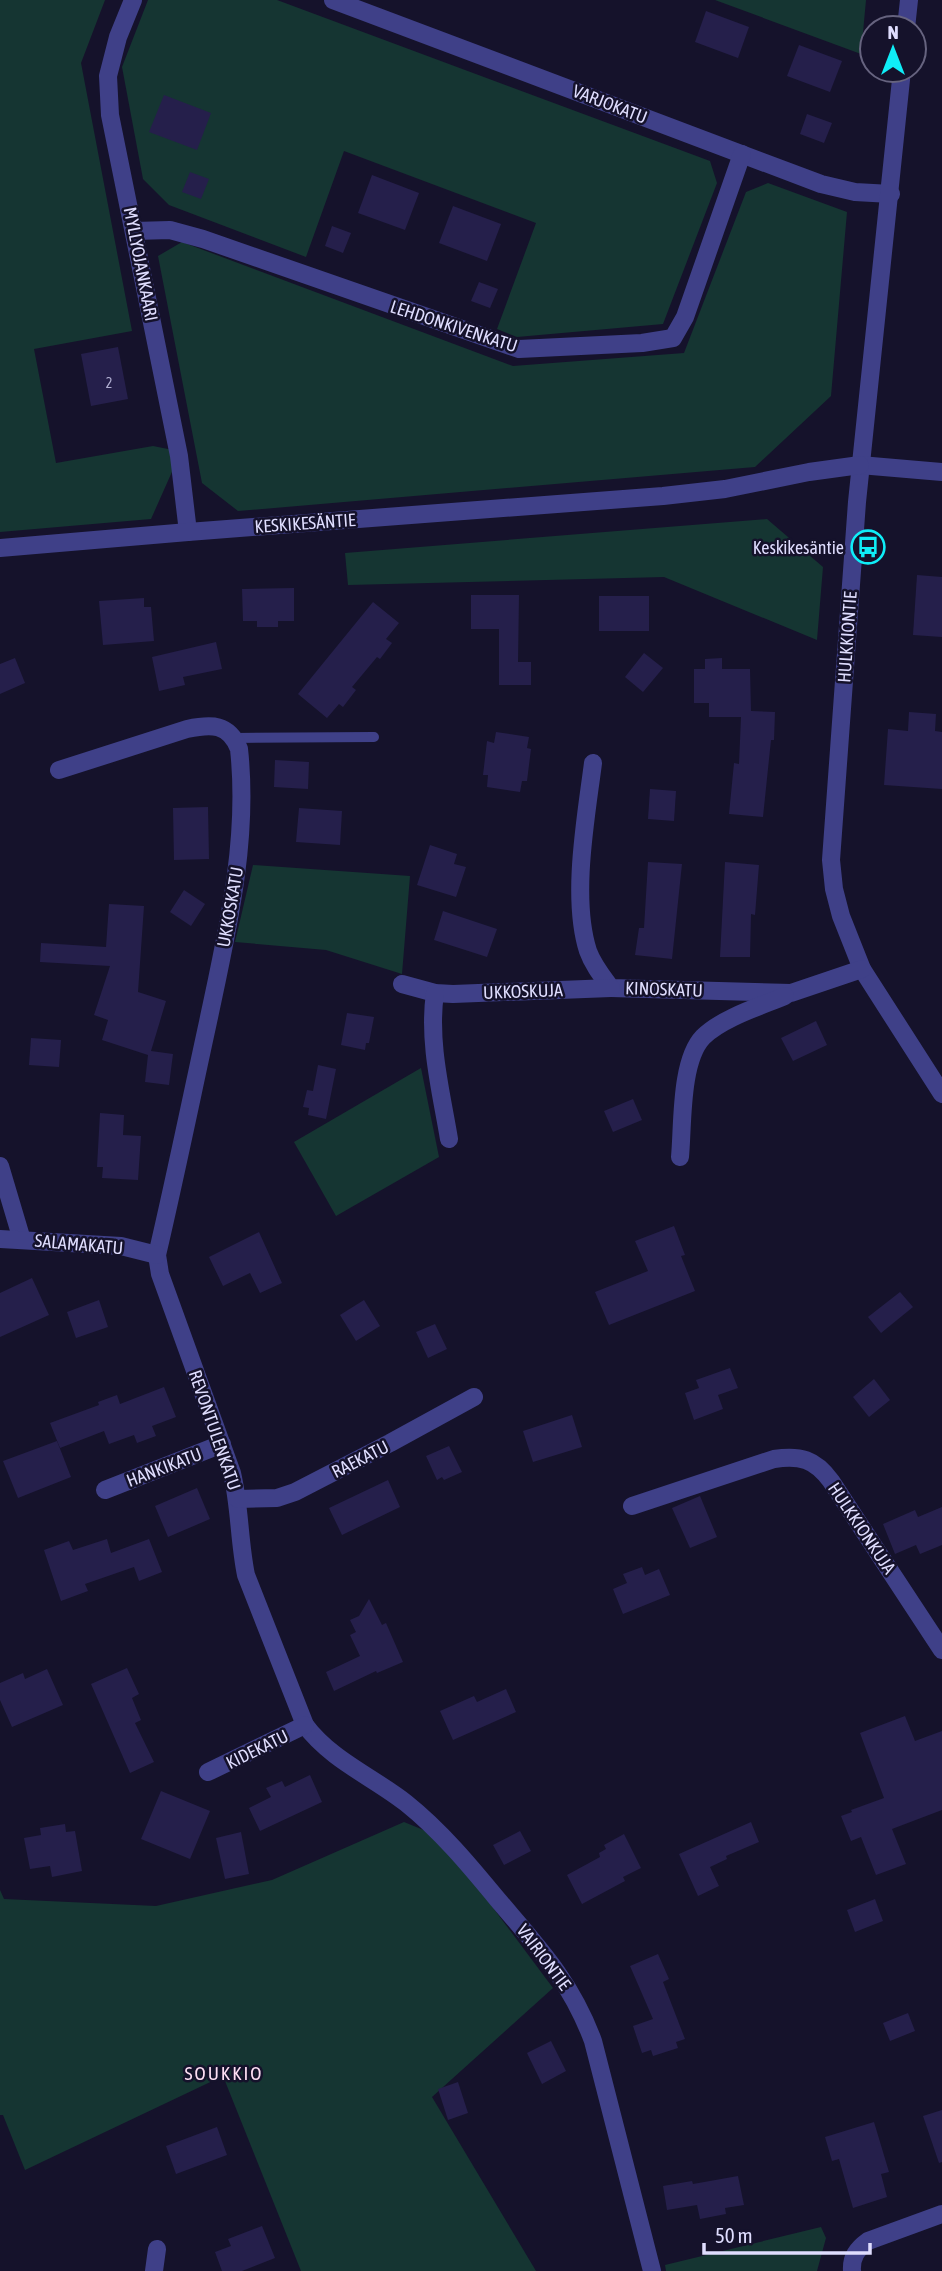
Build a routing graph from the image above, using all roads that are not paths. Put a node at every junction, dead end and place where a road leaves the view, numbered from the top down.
1 (132, 0) edge
2 (333, 0) edge
3 (901, 84) edge
4 (742, 154) junction
5 (891, 194) junction
6 (134, 232) junction
7 (860, 465) junction
8 (942, 472) edge
9 (188, 532) junction
10 (0, 548) edge
11 (374, 737) dead end
12 (235, 738) junction
13 (593, 763) dead end
14 (60, 770) dead end
15 (862, 969) junction
16 (402, 984) dead end
17 (611, 988) junction
18 (435, 993) junction
19 (792, 993) junction
20 (934, 1063) edge
21 (942, 1094) edge
22 (449, 1139) dead end
23 (680, 1157) dead end
24 (0, 1166) edge
25 (0, 1238) edge
26 (22, 1240) junction
27 (158, 1255) junction
28 (474, 1397) dead end
29 (222, 1444) junction
30 (105, 1490) dead end
31 (238, 1499) junction
32 (632, 1506) dead end
33 (942, 1650) edge
34 (305, 1725) junction
35 (208, 1772) dead end
36 (942, 2214) edge
37 (158, 2249) dead end
38 (153, 2271) edge
39 (652, 2271) edge
40 (852, 2271) edge

1 - 6 street, MYLLYOJANKAARI
2 - 4 street, VARJOKATU
3 - 5 street, HULKKIONTIE
4 - 5 street, VARJOKATU
4 - 6 street, LEHDONKIVENKATU
5 - 7 street, HULKKIONTIE
6 - 9 street, MYLLYOJANKAARI
7 - 8 street, KESKIKESÄNTIE
7 - 9 street, KESKIKESÄNTIE
7 - 15 street, HULKKIONTIE
9 - 10 street, KESKIKESÄNTIE
11 - 12 lane
12 - 14 street
12 - 27 street, UKKOSKATU
13 - 17 street, KINOSKATU
15 - 19 street, KINOSKATU
15 - 20 street, HULKKIONTIE
16 - 18 street, UKKOSKUJA
17 - 18 street, UKKOSKUJA
17 - 19 street, KINOSKATU
18 - 22 street
19 - 23 street
20 - 21 street, HULKKIONTIE
24 - 26 street
25 - 26 street, SALAMAKATU
26 - 27 street, SALAMAKATU
27 - 29 street, REVONTULENKATU
28 - 31 street, RAEKATU
29 - 30 street, HANKIKATU
29 - 31 street, REVONTULENKATU
31 - 34 street, REVONTULENKATU
32 - 33 street, HULKKIONKUJA
34 - 35 street, KIDEKATU
34 - 39 street, VAIRIONTIE
36 - 40 street
37 - 38 street

